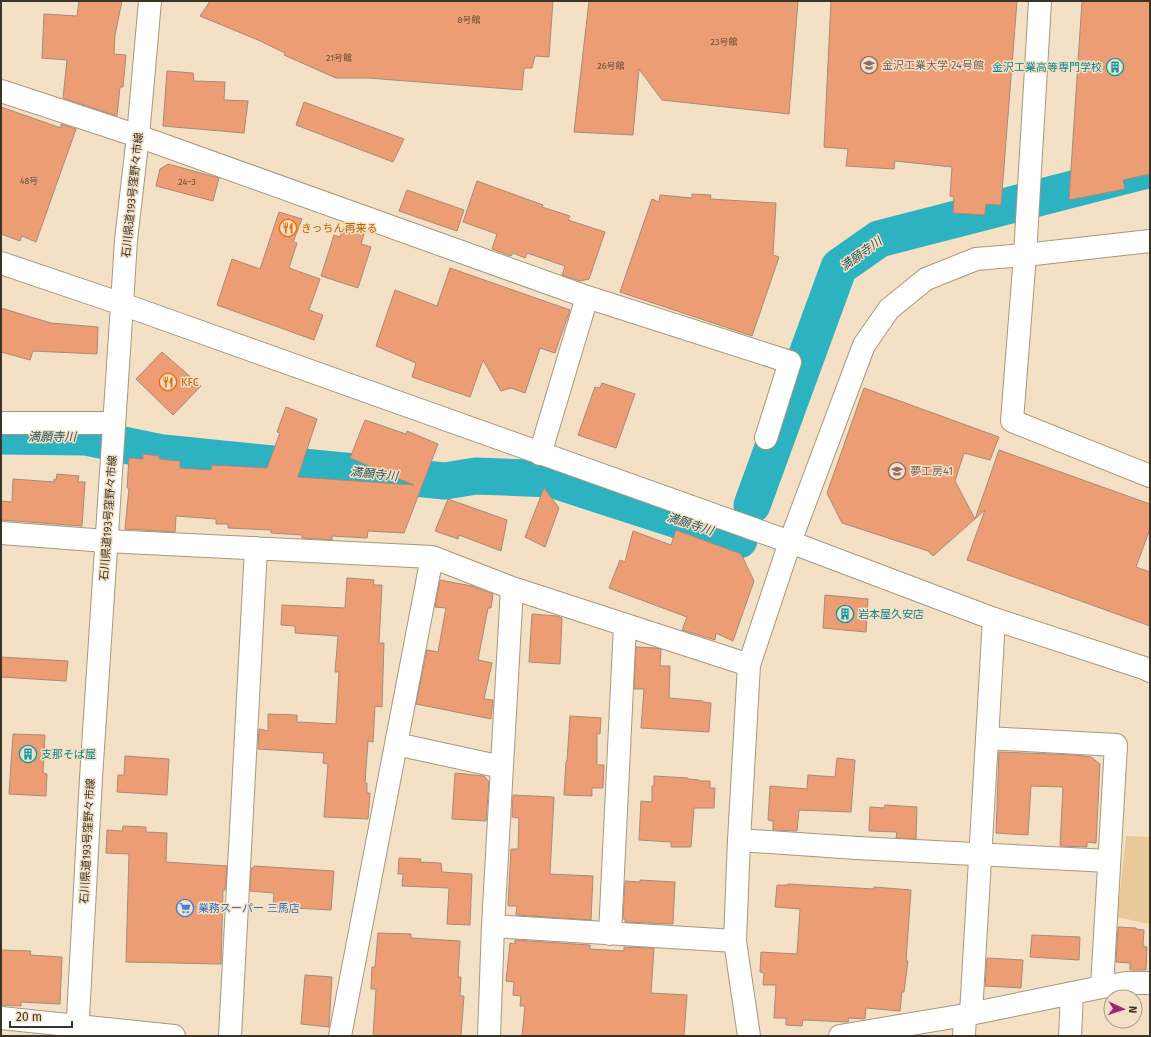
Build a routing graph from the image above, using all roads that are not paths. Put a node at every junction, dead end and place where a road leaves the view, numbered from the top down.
1 (150, 1) edge
2 (1040, 1) edge
3 (1, 91) edge
4 (138, 136) junction
5 (1150, 241) edge
6 (1025, 255) junction
7 (1, 264) edge
8 (587, 297) junction
9 (122, 304) junction
10 (1, 423) edge
11 (113, 435) junction
12 (766, 438) dead end
13 (540, 454) junction
14 (1150, 476) edge
15 (1, 533) edge
16 (106, 541) junction
17 (790, 542) junction
18 (256, 548) junction
19 (432, 556) junction
20 (512, 588) junction
21 (994, 619) junction
22 (625, 625) junction
23 (749, 665) junction
24 (1148, 665) edge
25 (987, 738) junction
26 (396, 744) junction
27 (502, 766) junction
28 (739, 840) junction
29 (980, 854) junction
30 (1109, 861) junction
31 (493, 926) junction
32 (610, 934) junction
33 (735, 941) junction
34 (1150, 983) edge
35 (1102, 987) junction
36 (1072, 993) junction
37 (1, 1018) edge
38 (966, 1022) edge
39 (77, 1032) edge
40 (876, 1033) edge
41 (174, 1036) edge
42 (230, 1036) edge
43 (340, 1036) edge
44 (489, 1036) edge
45 (750, 1036) edge
46 (840, 1036) edge
47 (1070, 1036) edge

1 - 4 street, 石川県道193号窪野々市線
2 - 6 street
3 - 4 street
4 - 8 street
4 - 9 street, 石川県道193号窪野々市線
5 - 6 street
6 - 14 street
6 - 17 street
7 - 9 street
8 - 12 street
8 - 13 street
9 - 11 street, 石川県道193号窪野々市線
9 - 13 street
10 - 11 street
11 - 16 street, 石川県道193号窪野々市線
13 - 17 street
15 - 16 street
16 - 18 street
16 - 39 street, 石川県道193号窪野々市線
17 - 21 street
17 - 23 street
18 - 19 street
18 - 42 street
19 - 20 street
19 - 26 street
20 - 22 street
20 - 27 street
21 - 24 street
21 - 25 street
22 - 23 street
22 - 32 street
23 - 28 street
25 - 29 street
25 - 30 street
26 - 27 street
26 - 43 street
27 - 31 street
28 - 29 street
28 - 33 street
29 - 30 street
29 - 38 street
30 - 35 street
31 - 32 street
31 - 44 street
32 - 33 street
33 - 45 street
34 - 35 street
35 - 36 street
36 - 38 street
36 - 47 street
37 - 39 street
38 - 40 street
39 - 41 street
40 - 46 street

